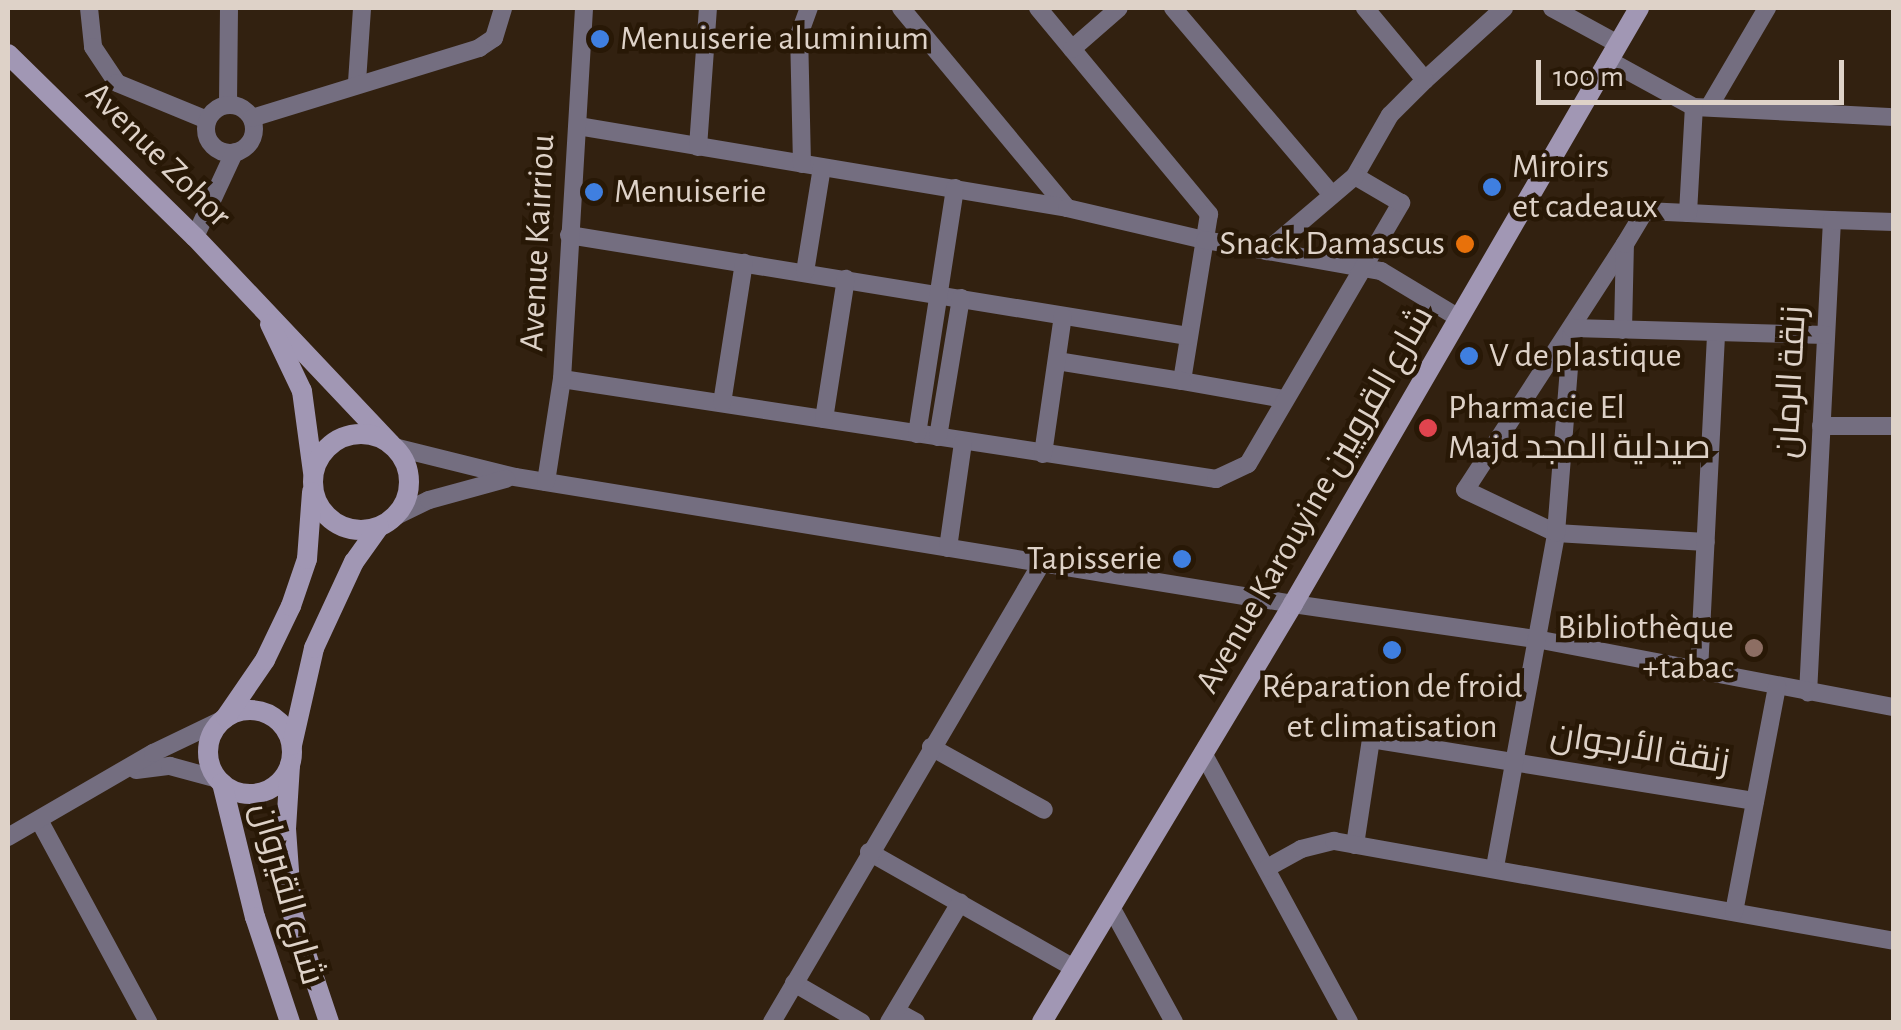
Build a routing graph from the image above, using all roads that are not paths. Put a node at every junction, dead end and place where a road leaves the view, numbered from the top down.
1 (89, 8) edge
2 (229, 8) edge
3 (362, 8) edge
4 (503, 8) edge
5 (584, 8) edge
6 (708, 8) edge
7 (808, 8) edge
8 (901, 8) edge
9 (1038, 8) edge
10 (1119, 8) edge
11 (1173, 8) edge
12 (1365, 8) edge
13 (1504, 8) edge
14 (1552, 8) edge
15 (1638, 8) edge
16 (1767, 8) edge
17 (1072, 49) junction
18 (1613, 52) junction
19 (8, 54) edge
20 (1425, 80) junction
21 (357, 82) junction
22 (228, 104) junction
23 (1701, 107) junction
24 (1894, 117) edge
25 (252, 118) junction
26 (207, 120) junction
27 (578, 126) junction
28 (698, 146) junction
29 (234, 153) junction
30 (812, 166) junction
31 (1355, 176) junction
32 (955, 188) junction
33 (1332, 195) junction
34 (1066, 208) junction
35 (1688, 213) junction
36 (1832, 220) junction
37 (1894, 222) edge
38 (569, 235) junction
39 (195, 237) junction
40 (1205, 240) junction
41 (1625, 244) junction
42 (1267, 251) junction
43 (744, 263) junction
44 (1363, 268) junction
45 (804, 272) junction
46 (846, 279) junction
47 (939, 294) junction
48 (961, 298) junction
49 (260, 305) junction
50 (1064, 316) junction
51 (1459, 318) junction
52 (1572, 328) junction
53 (1623, 330) junction
54 (1716, 334) junction
55 (1826, 335) junction
56 (1188, 336) junction
57 (1057, 361) junction
58 (562, 379) junction
59 (1182, 381) junction
60 (1284, 399) junction
61 (722, 403) junction
62 (824, 419) junction
63 (1822, 426) junction
64 (1894, 426) edge
65 (918, 434) junction
66 (938, 437) junction
67 (963, 442) junction
68 (392, 445) junction
69 (1043, 454) junction
70 (515, 477) junction
71 (312, 479) junction
72 (546, 482) junction
73 (386, 522) junction
74 (1556, 533) junction
75 (1706, 542) junction
76 (948, 548) junction
77 (1041, 564) junction
78 (1293, 604) junction
79 (1536, 639) junction
80 (1699, 671) junction
81 (1778, 686) junction
82 (1808, 692) junction
83 (1894, 707) edge
84 (224, 719) junction
85 (932, 747) junction
86 (1204, 753) junction
87 (290, 756) junction
88 (1515, 761) junction
89 (125, 772) junction
90 (220, 781) junction
91 (1755, 801) junction
92 (1044, 810) dead end
93 (39, 820) junction
94 (8, 837) edge
95 (1355, 845) junction
96 (869, 852) junction
97 (1495, 867) junction
98 (1267, 868) junction
99 (960, 903) junction
100 (1111, 907) junction
101 (1734, 912) junction
102 (1894, 941) edge
103 (1074, 968) junction
104 (794, 984) junction
105 (892, 1017) edge
106 (148, 1022) edge
107 (290, 1022) edge
108 (328, 1022) edge
109 (772, 1022) edge
110 (862, 1022) edge
111 (916, 1022) edge
112 (1042, 1022) edge
113 (1174, 1022) edge
114 (1350, 1022) edge

1 - 26 street
2 - 22 street
3 - 21 street
4 - 21 street
5 - 27 street, Avenue Kairriou
6 - 28 street
7 - 30 street
8 - 34 street
9 - 17 street
10 - 17 street
11 - 33 street
12 - 20 street
13 - 20 street
14 - 18 street
15 - 18 main road, Avenue Karouyine شارع القرويين
16 - 23 street
17 - 40 street
18 - 23 street
18 - 51 main road, Avenue Karouyine شارع القرويين
19 - 39 main road, Avenue Zohor
20 - 31 street
21 - 25 street
22 - 25 street
22 - 26 street
23 - 24 street
23 - 35 street
25 - 29 street
26 - 29 street
27 - 28 street
27 - 38 street, Avenue Kairriou
28 - 30 street
29 - 39 street
30 - 32 street
30 - 45 street
31 - 33 street
31 - 44 street
32 - 34 street
32 - 47 street
33 - 42 street
34 - 40 street
35 - 36 street
35 - 41 street
36 - 37 street
36 - 55 street, زنقة الرمان
38 - 43 street
38 - 58 street, Avenue Kairriou
39 - 49 main road, Avenue Zohor
40 - 42 street
40 - 56 street
41 - 52 street
41 - 53 street
42 - 44 street
43 - 45 street
43 - 61 street
44 - 51 street
44 - 60 street
45 - 46 street
46 - 47 street
46 - 62 street
47 - 48 street
47 - 65 street
48 - 50 street
48 - 66 street
49 - 68 main road, Avenue Zohor
49 - 71 main road, Avenue Zohor
50 - 56 street
50 - 57 street
51 - 78 main road, Avenue Karouyine شارع القرويين
52 - 53 street
52 - 74 street
52 - 74 street
53 - 54 street
54 - 55 street
54 - 75 street
55 - 63 street, زنقة الرمان
56 - 59 street
57 - 59 street
57 - 69 street
58 - 61 street
58 - 72 street, Avenue Kairriou
59 - 60 street
60 - 69 street
61 - 62 street
62 - 65 street
63 - 64 street
63 - 82 street, زنقة الرمان
65 - 66 street
66 - 67 street
67 - 69 street
67 - 76 street
68 - 70 street
68 - 71 main road
68 - 73 main road
70 - 72 street
70 - 73 street
71 - 73 main road
71 - 84 main road, Avenue Zohor
72 - 76 street
73 - 87 main road, شارع القيروان
74 - 75 street
74 - 79 street
75 - 80 street
76 - 77 street
77 - 78 street
77 - 85 street
78 - 79 street
78 - 86 main road, Avenue Karouyine شارع القرويين
79 - 80 street
79 - 88 street
80 - 81 street
81 - 82 street
81 - 91 street
82 - 83 street
84 - 87 main road
84 - 89 street
84 - 90 main road
85 - 92 street
85 - 96 street
86 - 98 street
86 - 100 main road, Avenue Karouyine شارع القرويين
87 - 90 main road
87 - 108 main road, شارع القيروان
88 - 91 street, زنقة الأرجوان
88 - 95 street, زنقة الأرجوان
88 - 97 street
89 - 90 street
89 - 93 street
90 - 107 main road, شارع القيروان
91 - 101 street
93 - 94 street
93 - 106 street
95 - 97 street
95 - 98 street
96 - 99 street
96 - 104 street
97 - 101 street
98 - 114 street
99 - 103 street
99 - 105 street
100 - 103 main road, Avenue Karouyine شارع القرويين
100 - 113 street
101 - 102 street
103 - 112 main road, Avenue Karouyine شارع القرويين
104 - 109 street
104 - 110 street
105 - 111 street

